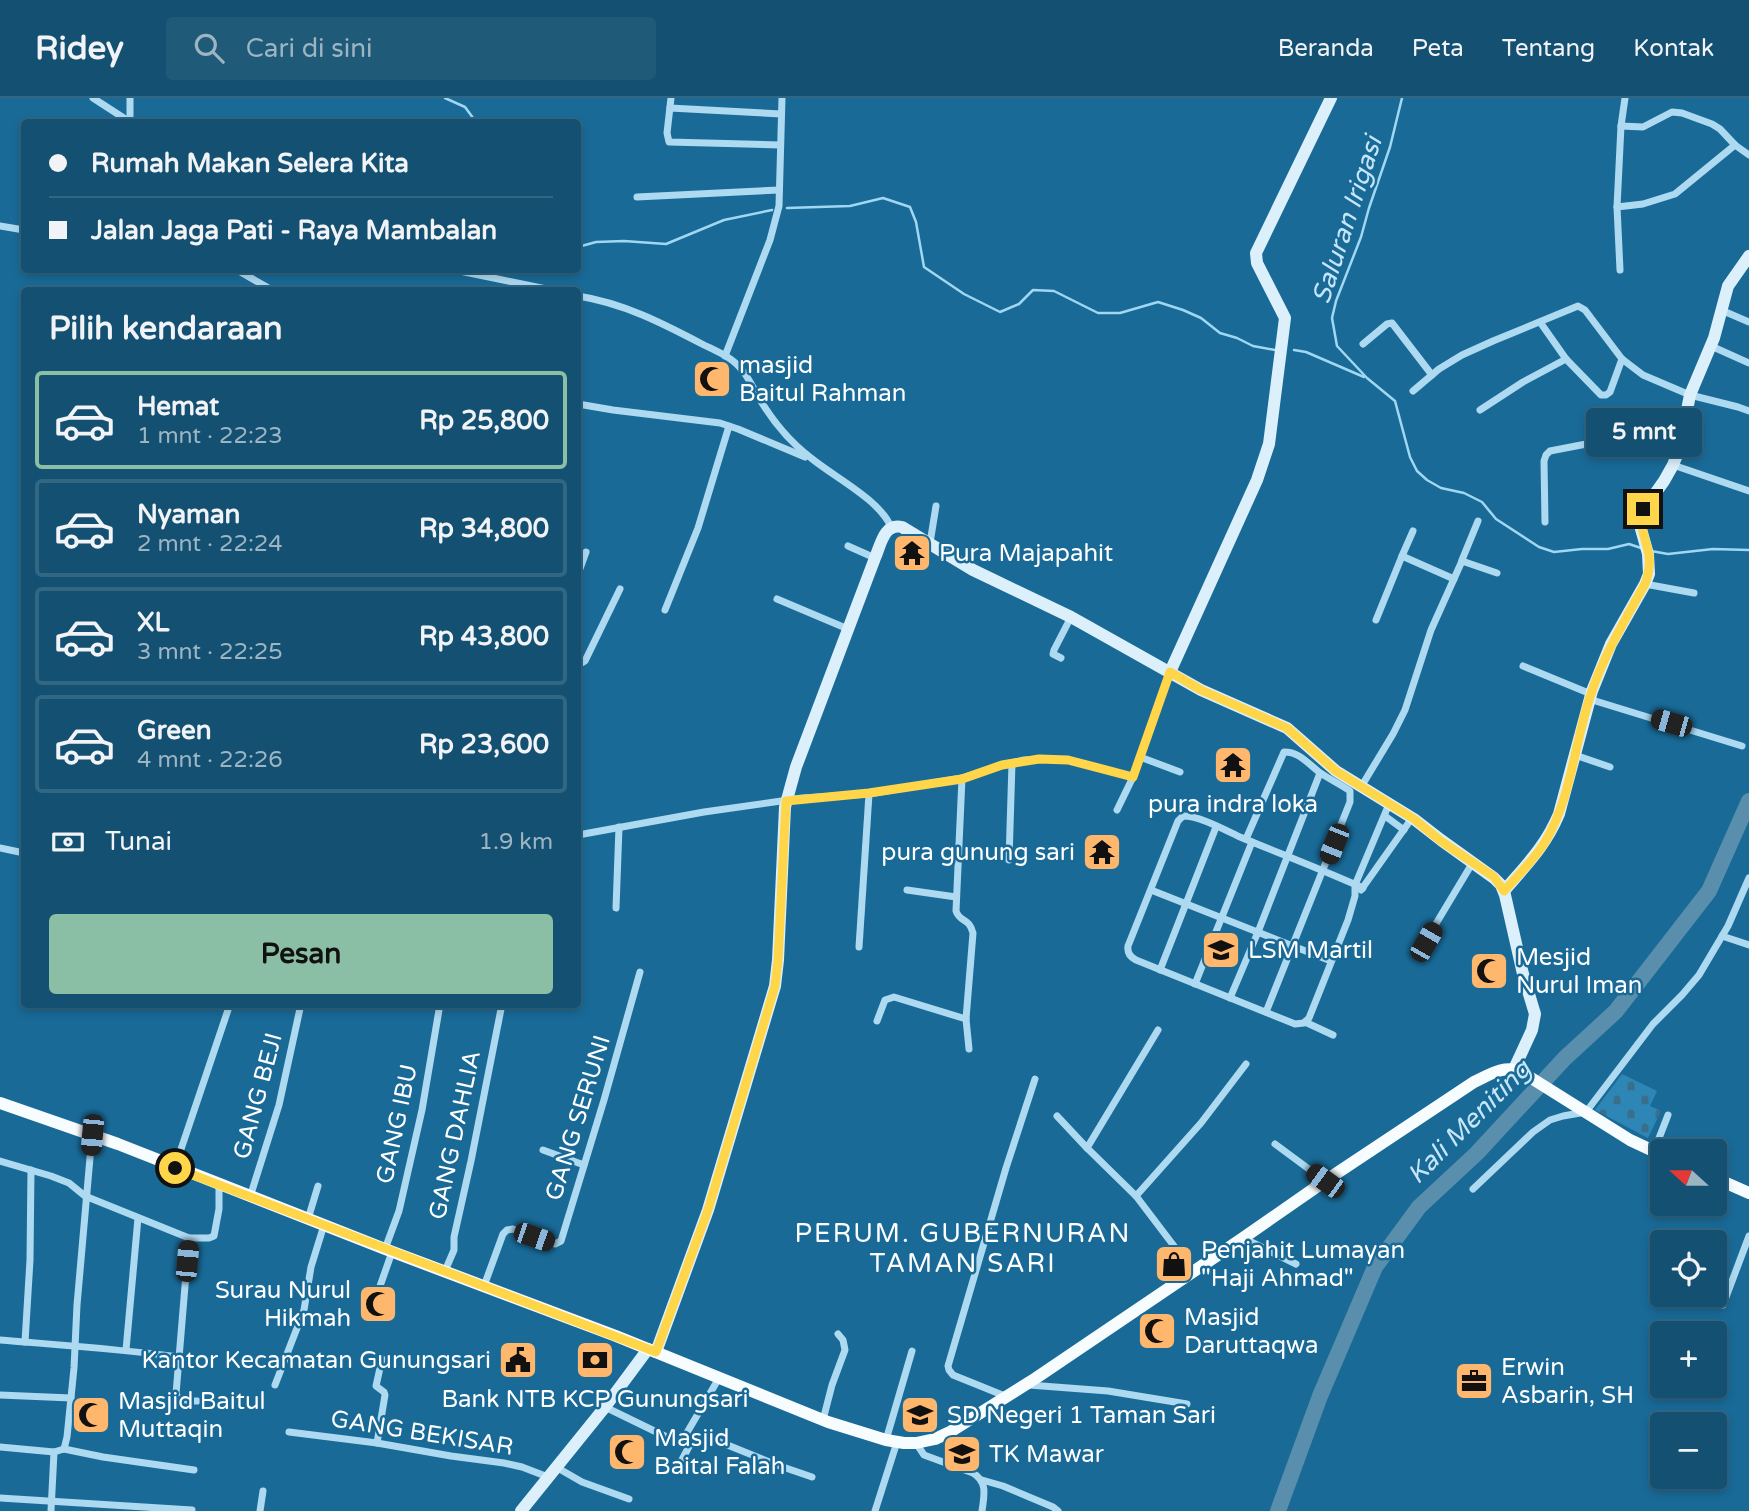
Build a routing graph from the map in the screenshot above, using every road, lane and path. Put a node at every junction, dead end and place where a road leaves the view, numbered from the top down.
1 (93, 98) edge
2 (131, 98) edge
3 (671, 98) edge
4 (782, 98) edge
5 (1331, 98) edge
6 (1625, 98) edge
7 (670, 108) junction
8 (781, 114) junction
9 (125, 119) edge
10 (130, 119) edge
11 (1621, 126) junction
12 (780, 145) junction
13 (1735, 145) junction
14 (1749, 155) edge
15 (779, 190) junction
16 (637, 197) dead end
17 (1617, 207) junction
18 (0, 226) edge
19 (21, 230) edge
20 (1749, 256) edge
21 (1620, 270) dead end
22 (242, 273) edge
23 (469, 273) edge
24 (267, 287) edge
25 (537, 287) edge
26 (581, 297) edge
27 (1721, 310) junction
28 (1540, 322) junction
29 (1749, 322) edge
30 (1363, 344) dead end
31 (1711, 346) junction
32 (725, 356) junction
33 (1566, 359) junction
34 (1622, 359) junction
35 (1749, 363) edge
36 (1432, 375) junction
37 (1413, 391) dead end
38 (1690, 395) junction
39 (581, 405) edge
40 (1480, 410) dead end
41 (1749, 411) edge
42 (729, 426) junction
43 (1681, 439) junction
44 (812, 460) junction
45 (1673, 465) junction
46 (1749, 491) edge
47 (936, 506) dead end
48 (1478, 521) dead end
49 (1545, 522) dead end
50 (891, 527) junction
51 (1413, 531) dead end
52 (930, 543) junction
53 (848, 546) dead end
54 (586, 552) dead end
55 (1402, 556) junction
56 (875, 558) junction
57 (1462, 560) junction
58 (581, 566) edge
59 (1497, 573) dead end
60 (1454, 579) junction
61 (1645, 584) junction
62 (620, 589) dead end
63 (1693, 593) dead end
64 (777, 599) dead end
65 (665, 610) dead end
66 (1071, 617) junction
67 (1376, 620) dead end
68 (848, 629) junction
69 (1061, 658) dead end
70 (581, 664) edge
71 (1523, 666) dead end
72 (1170, 672) junction
73 (1590, 696) junction
74 (1742, 746) dead end
75 (1575, 755) junction
76 (1139, 757) junction
77 (1012, 763) junction
78 (1610, 767) dead end
79 (1180, 772) dead end
80 (1320, 773) junction
81 (1133, 777) junction
82 (962, 779) junction
83 (1361, 787) junction
84 (869, 793) junction
85 (786, 801) junction
86 (1118, 810) dead end
87 (1387, 810) junction
88 (1412, 818) junction
89 (619, 827) junction
90 (1216, 827) junction
91 (1404, 830) junction
92 (581, 834) edge
93 (1249, 840) junction
94 (0, 848) edge
95 (21, 852) edge
96 (1287, 857) junction
97 (1009, 860) dead end
98 (1473, 861) junction
99 (1324, 868) junction
100 (1749, 878) edge
101 (1359, 886) junction
102 (907, 890) dead end
103 (1151, 890) junction
104 (1504, 891) junction
105 (956, 897) junction
106 (1186, 904) junction
107 (616, 908) dead end
108 (1223, 914) junction
109 (1258, 932) junction
110 (1722, 936) junction
111 (1426, 942) dead end
112 (1749, 945) edge
113 (1292, 946) junction
114 (859, 947) dead end
115 (1331, 961) junction
116 (1160, 970) junction
117 (640, 972) dead end
118 (1195, 984) junction
119 (1230, 998) junction
120 (229, 1008) edge
121 (300, 1008) edge
122 (439, 1008) edge
123 (501, 1008) edge
124 (1266, 1012) junction
125 (966, 1019) junction
126 (877, 1021) dead end
127 (1302, 1023) junction
128 (1158, 1030) dead end
129 (1333, 1035) dead end
130 (969, 1049) dead end
131 (1247, 1064) dead end
132 (1514, 1069) junction
133 (1035, 1079) dead end
134 (0, 1103) edge
135 (1586, 1112) junction
136 (1668, 1115) dead end
137 (1057, 1116) dead end
138 (92, 1135) junction
139 (1662, 1139) edge
140 (1275, 1144) dead end
141 (1087, 1148) junction
142 (1650, 1149) edge
143 (543, 1150) dead end
144 (0, 1161) edge
145 (584, 1165) junction
146 (175, 1168) junction
147 (31, 1170) junction
148 (1325, 1181) junction
149 (1727, 1183) edge
150 (219, 1185) junction
151 (318, 1186) dead end
152 (1473, 1189) dead end
153 (1749, 1193) edge
154 (85, 1196) junction
155 (1136, 1196) junction
156 (250, 1197) junction
157 (138, 1218) junction
158 (308, 1219) junction
159 (324, 1224) junction
160 (1749, 1236) edge
161 (189, 1238) junction
162 (1243, 1238) junction
163 (388, 1250) junction
164 (1296, 1264) dead end
165 (444, 1271) junction
166 (1193, 1271) junction
167 (484, 1286) junction
168 (1727, 1294) edge
169 (373, 1306) dead end
170 (838, 1334) dead end
171 (0, 1340) edge
172 (25, 1342) junction
173 (75, 1348) junction
174 (127, 1350) junction
175 (652, 1351) junction
176 (912, 1351) dead end
177 (179, 1357) junction
178 (382, 1359) dead end
179 (719, 1378) junction
180 (275, 1385) dead end
181 (1025, 1385) junction
182 (0, 1395) edge
183 (1005, 1396) junction
184 (71, 1398) junction
185 (197, 1401) dead end
186 (1187, 1404) dead end
187 (605, 1407) junction
188 (823, 1420) junction
189 (289, 1432) dead end
190 (689, 1438) junction
191 (891, 1441) junction
192 (377, 1443) junction
193 (916, 1443) junction
194 (0, 1447) edge
195 (64, 1449) junction
196 (54, 1452) junction
197 (194, 1470) dead end
198 (676, 1471) dead end
199 (552, 1472) junction
200 (812, 1477) dead end
201 (982, 1479) junction
202 (263, 1491) dead end
203 (0, 1498) edge
204 (629, 1499) dead end
205 (52, 1502) junction
206 (192, 1510) edge
207 (51, 1511) edge
208 (260, 1511) edge
209 (522, 1511) edge
210 (875, 1511) edge
211 (982, 1511) edge
212 (1058, 1511) edge

1 - 9 street
2 - 10 street
3 - 7 street
4 - 8 street
5 - 72 street
6 - 11 street
7 - 8 street
7 - 12 street
8 - 12 street
11 - 13 street
11 - 17 street
12 - 15 street
13 - 14 street
13 - 17 street
15 - 16 street
15 - 32 street
17 - 21 street
18 - 19 street
20 - 27 street
22 - 24 street
23 - 25 street
26 - 32 street
27 - 29 street
27 - 31 street
28 - 33 street
28 - 34 street
28 - 36 street
30 - 36 street
31 - 35 street
31 - 38 street
32 - 44 street
33 - 34 street
33 - 40 street
34 - 38 street
36 - 37 street
38 - 41 street
38 - 43 street
39 - 42 street
42 - 44 street
42 - 65 street
43 - 45 street
43 - 49 street
44 - 50 street
45 - 46 street
45 - 61 street
47 - 52 street
48 - 57 street
50 - 52 street
50 - 56 street
51 - 55 street
52 - 66 street
53 - 56 street
54 - 58 street
55 - 60 street
55 - 67 street
56 - 68 street
57 - 59 street
57 - 60 street
60 - 83 street
61 - 63 street
61 - 73 street
62 - 70 street
64 - 68 street
66 - 69 street
66 - 72 street
68 - 85 street
71 - 73 street
72 - 76 street
72 - 83 street
73 - 74 street
73 - 75 street
75 - 78 street
75 - 104 street
76 - 79 street
76 - 81 street
77 - 81 street
77 - 82 street
77 - 97 street
80 - 93 street
80 - 96 street
80 - 99 street
81 - 86 street
82 - 84 street
82 - 105 street
83 - 87 street
84 - 85 street
84 - 114 street
85 - 89 street
85 - 175 street
87 - 88 street
87 - 91 street
87 - 101 street
88 - 91 street
88 - 98 street
89 - 92 street
89 - 107 street
90 - 93 street
90 - 103 street
90 - 106 street
91 - 101 street
93 - 96 street
93 - 108 street
94 - 95 street
96 - 99 street
96 - 109 street
98 - 104 street
98 - 111 street
99 - 101 street
99 - 113 street
100 - 110 street
101 - 115 street
102 - 105 street
103 - 106 street
103 - 116 street
104 - 132 street
105 - 125 street
106 - 108 street
106 - 116 street
108 - 109 street
108 - 118 street
109 - 113 street
109 - 119 street
110 - 112 street
110 - 135 street
113 - 115 street
113 - 124 street
115 - 127 street
116 - 118 street
117 - 145 street, GANG SERUNI
118 - 119 street
119 - 124 street
120 - 146 street
121 - 156 street, GANG BEJI
122 - 163 street, GANG IBU
123 - 165 street, GANG DAHLIA
124 - 127 street
125 - 126 street
125 - 130 street
127 - 129 street
128 - 141 street
131 - 155 street
132 - 135 main road
132 - 148 main road
133 - 183 street
134 - 138 main road
135 - 142 main road
135 - 152 street
136 - 139 street
137 - 141 street
138 - 146 main road
138 - 154 street
140 - 148 street
141 - 155 street
143 - 145 street
144 - 147 street
145 - 167 street, GANG SERUNI
146 - 150 main road
147 - 154 street
147 - 172 street
148 - 162 main road
149 - 153 main road
150 - 156 main road
150 - 161 street
151 - 158 street
154 - 157 street
154 - 173 street
155 - 166 street
156 - 158 main road
157 - 161 street
157 - 174 street
158 - 159 main road
159 - 163 main road
159 - 180 street
160 - 168 street
161 - 177 street
162 - 164 street
162 - 166 main road
163 - 165 main road
163 - 169 street, GANG IBU
165 - 167 main road
166 - 181 main road
167 - 175 main road
170 - 188 street
171 - 172 street
172 - 173 street
173 - 174 street
173 - 184 street
174 - 177 street
175 - 179 main road
175 - 187 street
176 - 191 street
177 - 185 street
178 - 192 street
179 - 188 main road
179 - 190 street
181 - 183 main road
181 - 186 street
182 - 184 street
183 - 193 main road
184 - 195 street
187 - 190 street
187 - 199 street
188 - 191 main road
189 - 192 street, GANG BEKISAR
190 - 198 street
190 - 200 street
191 - 193 main road
191 - 210 street
192 - 199 street, GANG BEKISAR
193 - 201 street
194 - 196 street
195 - 196 street
195 - 197 street
196 - 205 street
199 - 204 street, GANG BEKISAR
199 - 209 street
201 - 211 street
201 - 212 street
202 - 208 street
203 - 205 street
205 - 206 street
205 - 207 street

